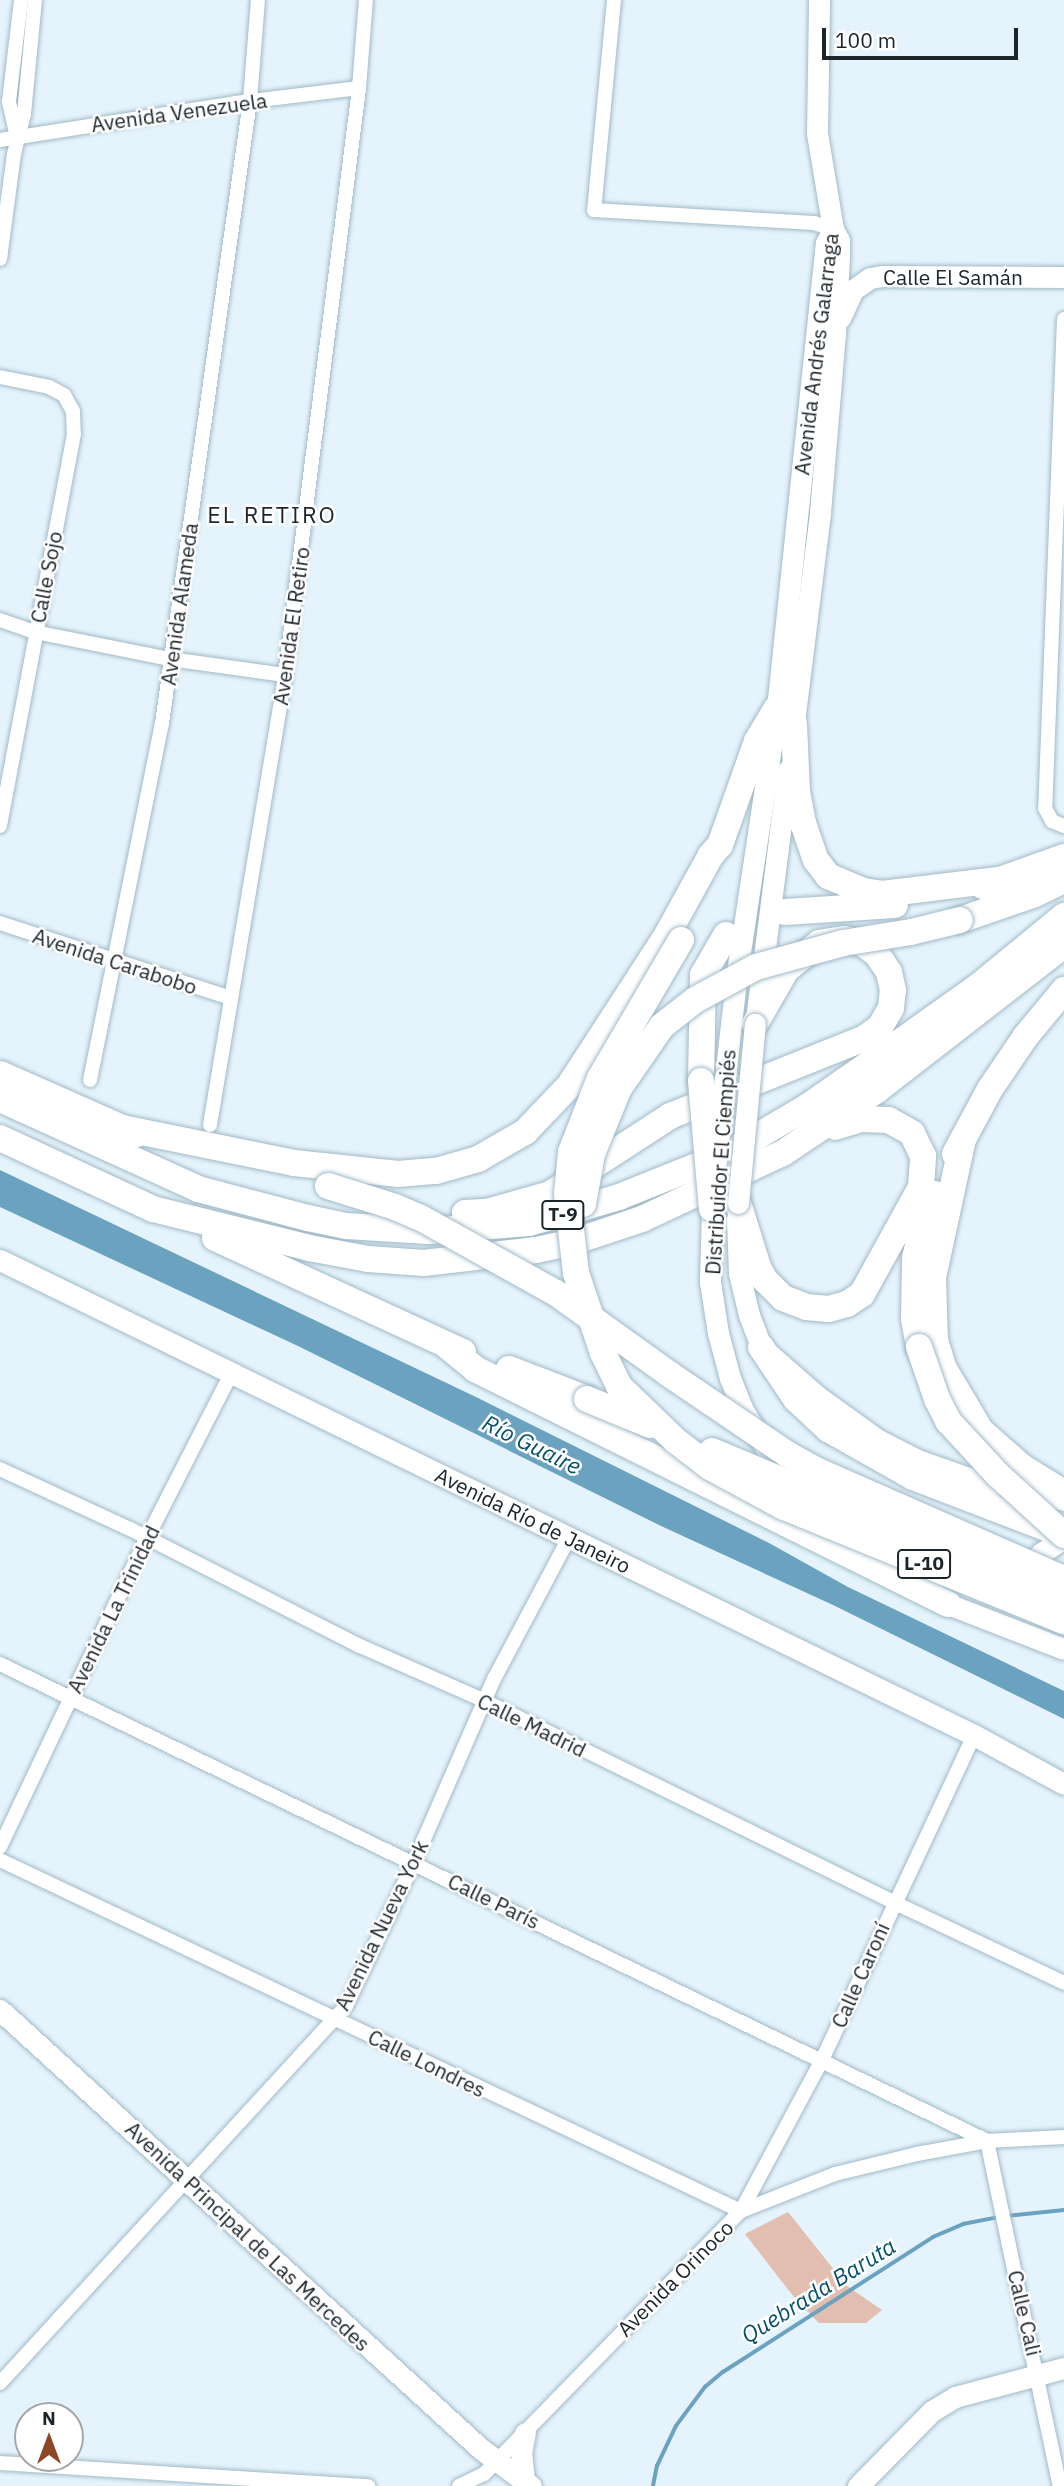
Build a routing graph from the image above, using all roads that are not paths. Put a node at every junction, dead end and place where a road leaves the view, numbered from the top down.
1 (21, 0) edge
2 (36, 0) edge
3 (258, 0) edge
4 (366, 0) edge
5 (614, 0) edge
6 (819, 0) edge
7 (359, 88) junction
8 (250, 101) junction
9 (5, 106) edge
10 (17, 138) junction
11 (0, 140) edge
12 (833, 229) junction
13 (0, 260) edge
14 (1064, 277) edge
15 (1064, 320) edge
16 (835, 335) junction
17 (0, 377) edge
18 (0, 620) edge
19 (35, 632) junction
20 (170, 659) junction
21 (285, 674) junction
22 (786, 716) junction
23 (6, 763) edge
24 (0, 826) edge
25 (1064, 826) edge
26 (720, 845) junction
27 (1064, 857) edge
28 (998, 880) junction
29 (1064, 880) edge
30 (785, 912) dead end
31 (1064, 916) edge
32 (0, 923) edge
33 (726, 935) dead end
34 (1064, 945) edge
35 (115, 962) junction
36 (1064, 990) edge
37 (231, 999) junction
38 (755, 1024) junction
39 (0, 1074) edge
40 (713, 1079) junction
41 (90, 1080) dead end
42 (0, 1100) edge
43 (210, 1125) dead end
44 (0, 1138) edge
45 (963, 1139) junction
46 (783, 1153) junction
47 (141, 1162) junction
48 (330, 1177) junction
49 (738, 1203) junction
50 (153, 1209) junction
51 (712, 1209) joint
52 (0, 1260) edge
53 (447, 1346) junction
54 (761, 1347) junction
55 (231, 1374) junction
56 (620, 1386) junction
57 (0, 1469) edge
58 (1064, 1493) edge
59 (1064, 1500) edge
60 (1064, 1536) edge
61 (147, 1538) junction
62 (569, 1538) junction
63 (1064, 1578) edge
64 (1064, 1599) edge
65 (948, 1604) junction
66 (1064, 1621) edge
67 (1064, 1643) edge
68 (1064, 1649) edge
69 (0, 1664) edge
70 (70, 1697) junction
71 (485, 1701) junction
72 (974, 1735) junction
73 (1058, 1778) edge
74 (2, 1840) edge
75 (0, 1860) edge
76 (414, 1862) junction
77 (893, 1902) junction
78 (1064, 1983) edge
79 (0, 2010) edge
80 (336, 2018) junction
81 (822, 2060) junction
82 (1064, 2137) edge
83 (987, 2141) junction
84 (187, 2180) junction
85 (741, 2211) junction
86 (1064, 2368) edge
87 (1038, 2373) junction
88 (0, 2384) edge
89 (525, 2433) junction
90 (498, 2459) junction
91 (0, 2463) edge
92 (521, 2484) edge
93 (368, 2486) edge
94 (459, 2486) edge
95 (859, 2486) edge
96 (1060, 2486) edge

1 - 9 street
2 - 10 street
3 - 8 street, Avenida Alameda
4 - 7 street, Avenida El Retiro
5 - 12 street
6 - 12 street, Avenida Andrés Galarraga
7 - 8 street, Avenida Venezuela
7 - 21 street, Avenida El Retiro
8 - 10 street, Avenida Venezuela
8 - 20 street, Avenida Alameda
9 - 10 street
10 - 11 street, Avenida Venezuela
10 - 13 street
12 - 16 street
12 - 22 street, Avenida Andrés Galarraga
14 - 16 street, Calle El Samán
15 - 25 street
16 - 22 street, Avenida Andrés Galarraga
17 - 19 street, Calle Sojo
18 - 19 street
19 - 20 street
19 - 23 street, Calle Sojo
20 - 21 street
20 - 35 street, Avenida Alameda
21 - 37 street, Avenida El Retiro
22 - 26 highway
22 - 28 highway
22 - 38 street, Distribuidor El Ciempiés
22 - 40 street, Distribuidor El Ciempiés
23 - 24 street, Calle Sojo
26 - 48 highway
26 - 56 highway, bridge
27 - 28 highway
28 - 30 highway
29 - 56 highway, bridge
31 - 47 highway, T-9
32 - 35 street, Avenida Carabobo
33 - 40 highway
34 - 46 highway, T-9
35 - 37 street, Avenida Carabobo
35 - 41 street, Avenida Alameda
36 - 45 highway
37 - 43 street, Avenida El Retiro
38 - 47 highway
38 - 49 street, Distribuidor El Ciempiés, bridge
39 - 48 highway
40 - 51 highway, bridge
42 - 47 highway, T-9
44 - 50 highway, T-9
45 - 58 highway
45 - 60 highway, bridge
46 - 49 highway
46 - 50 highway, T-9
48 - 63 highway, bridge
49 - 54 street, Distribuidor El Ciempiés
50 - 53 highway
51 - 65 street, Distribuidor El Ciempiés
52 - 55 street, Avenida Río de Janeiro
53 - 64 highway, bridge
53 - 65 highway
54 - 59 street, Distribuidor El Ciempiés
54 - 60 highway
55 - 61 street, Avenida La Trinidad
55 - 62 street, Avenida Río de Janeiro
56 - 66 highway, L-10, bridge
57 - 61 street, Calle Madrid
60 - 67 street
61 - 70 street, Avenida La Trinidad
61 - 71 street, Calle Madrid
62 - 71 street, Avenida Nueva York
62 - 72 street, Avenida Río de Janeiro
65 - 68 street, Distribuidor El Ciempiés
69 - 70 street, Calle París
70 - 74 street, Avenida La Trinidad
70 - 76 street, Calle París
71 - 76 street, Avenida Nueva York
71 - 77 street, Calle Madrid
72 - 73 street, Avenida Río de Janeiro
72 - 77 street, Calle Caroní
75 - 80 street, Calle Londres
76 - 80 street, Avenida Nueva York
76 - 81 street, Calle París
77 - 78 street, Calle Madrid
77 - 81 street, Calle Caroní
79 - 84 street, Avenida Principal de Las Mercedes
80 - 84 street, Avenida Nueva York
80 - 85 street, Calle Londres
81 - 83 street, Calle París
81 - 85 street, Calle Caroní
82 - 83 street, Avenida Orinoco
83 - 85 street, Avenida Orinoco
83 - 87 street, Calle Cali
84 - 88 street, Avenida Nueva York
84 - 90 street, Avenida Principal de Las Mercedes
85 - 89 street, Avenida Orinoco
86 - 87 street
87 - 95 street
87 - 96 street, Calle Cali
89 - 90 street, Avenida Orinoco
89 - 92 street
90 - 92 street
90 - 94 street, Avenida Orinoco
91 - 93 street

